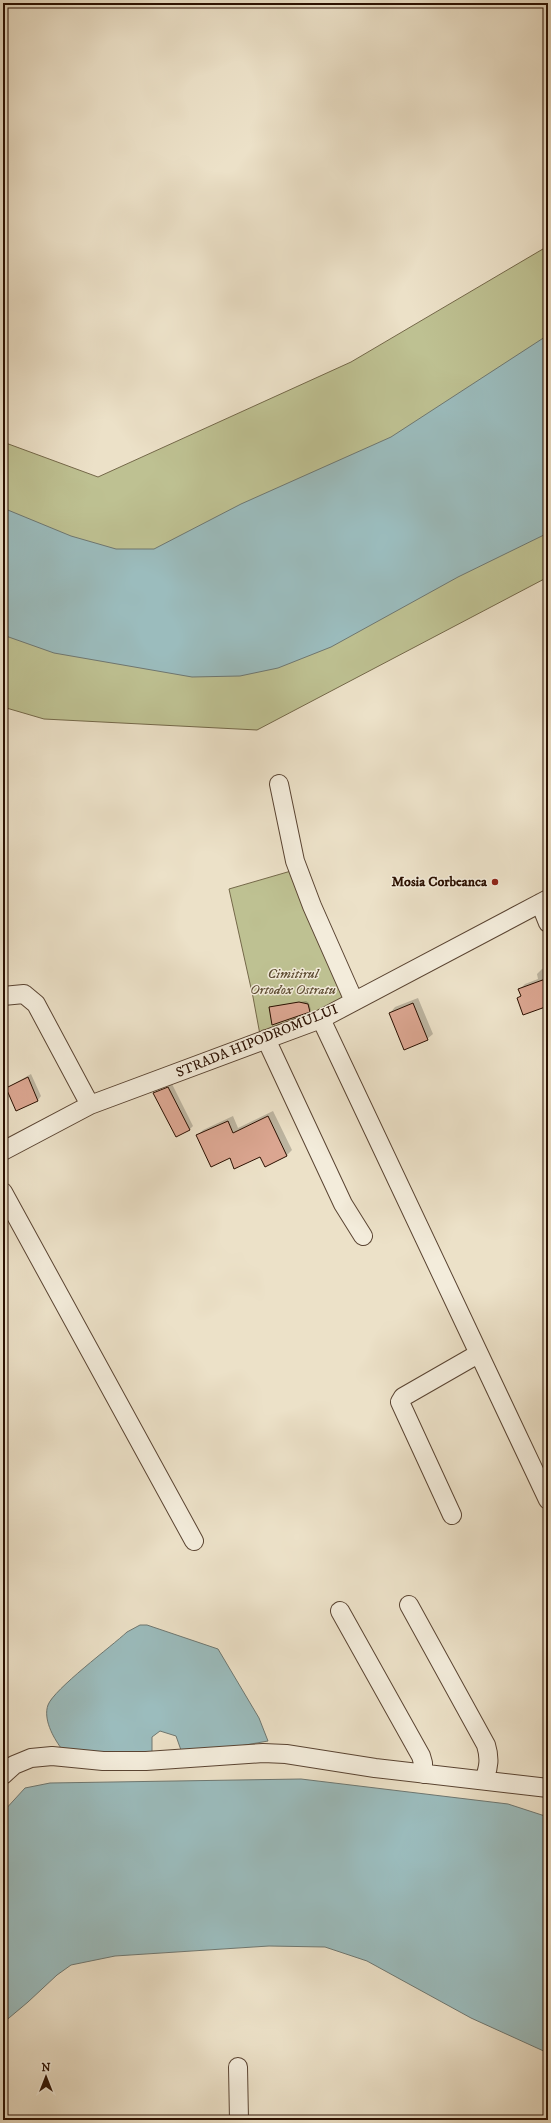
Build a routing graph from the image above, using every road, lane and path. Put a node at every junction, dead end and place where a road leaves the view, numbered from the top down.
1 (279, 784) dead end
2 (544, 901) edge
3 (548, 923) edge
4 (3, 996) edge
5 (354, 1001) junction
6 (322, 1019) junction
7 (266, 1040) junction
8 (90, 1105) junction
9 (3, 1151) edge
10 (3, 1192) edge
11 (363, 1236) dead end
12 (478, 1354) junction
13 (548, 1500) edge
14 (452, 1515) dead end
15 (194, 1541) dead end
16 (409, 1605) dead end
17 (340, 1611) dead end
18 (423, 1774) junction
19 (3, 1775) edge
20 (484, 1780) junction
21 (548, 1788) edge
22 (238, 2067) dead end
23 (239, 2120) edge

1 - 5 street
2 - 3 street
2 - 5 street, STRADA HIPODROMULUI
4 - 8 street
5 - 6 street, STRADA HIPODROMULUI
6 - 7 street, STRADA HIPODROMULUI
6 - 12 street
7 - 8 street, STRADA HIPODROMULUI
7 - 11 street
8 - 9 street, STRADA HIPODROMULUI
10 - 15 street
12 - 13 street
12 - 14 street
16 - 20 street
17 - 18 street
18 - 19 street
18 - 20 street
20 - 21 street
22 - 23 street

